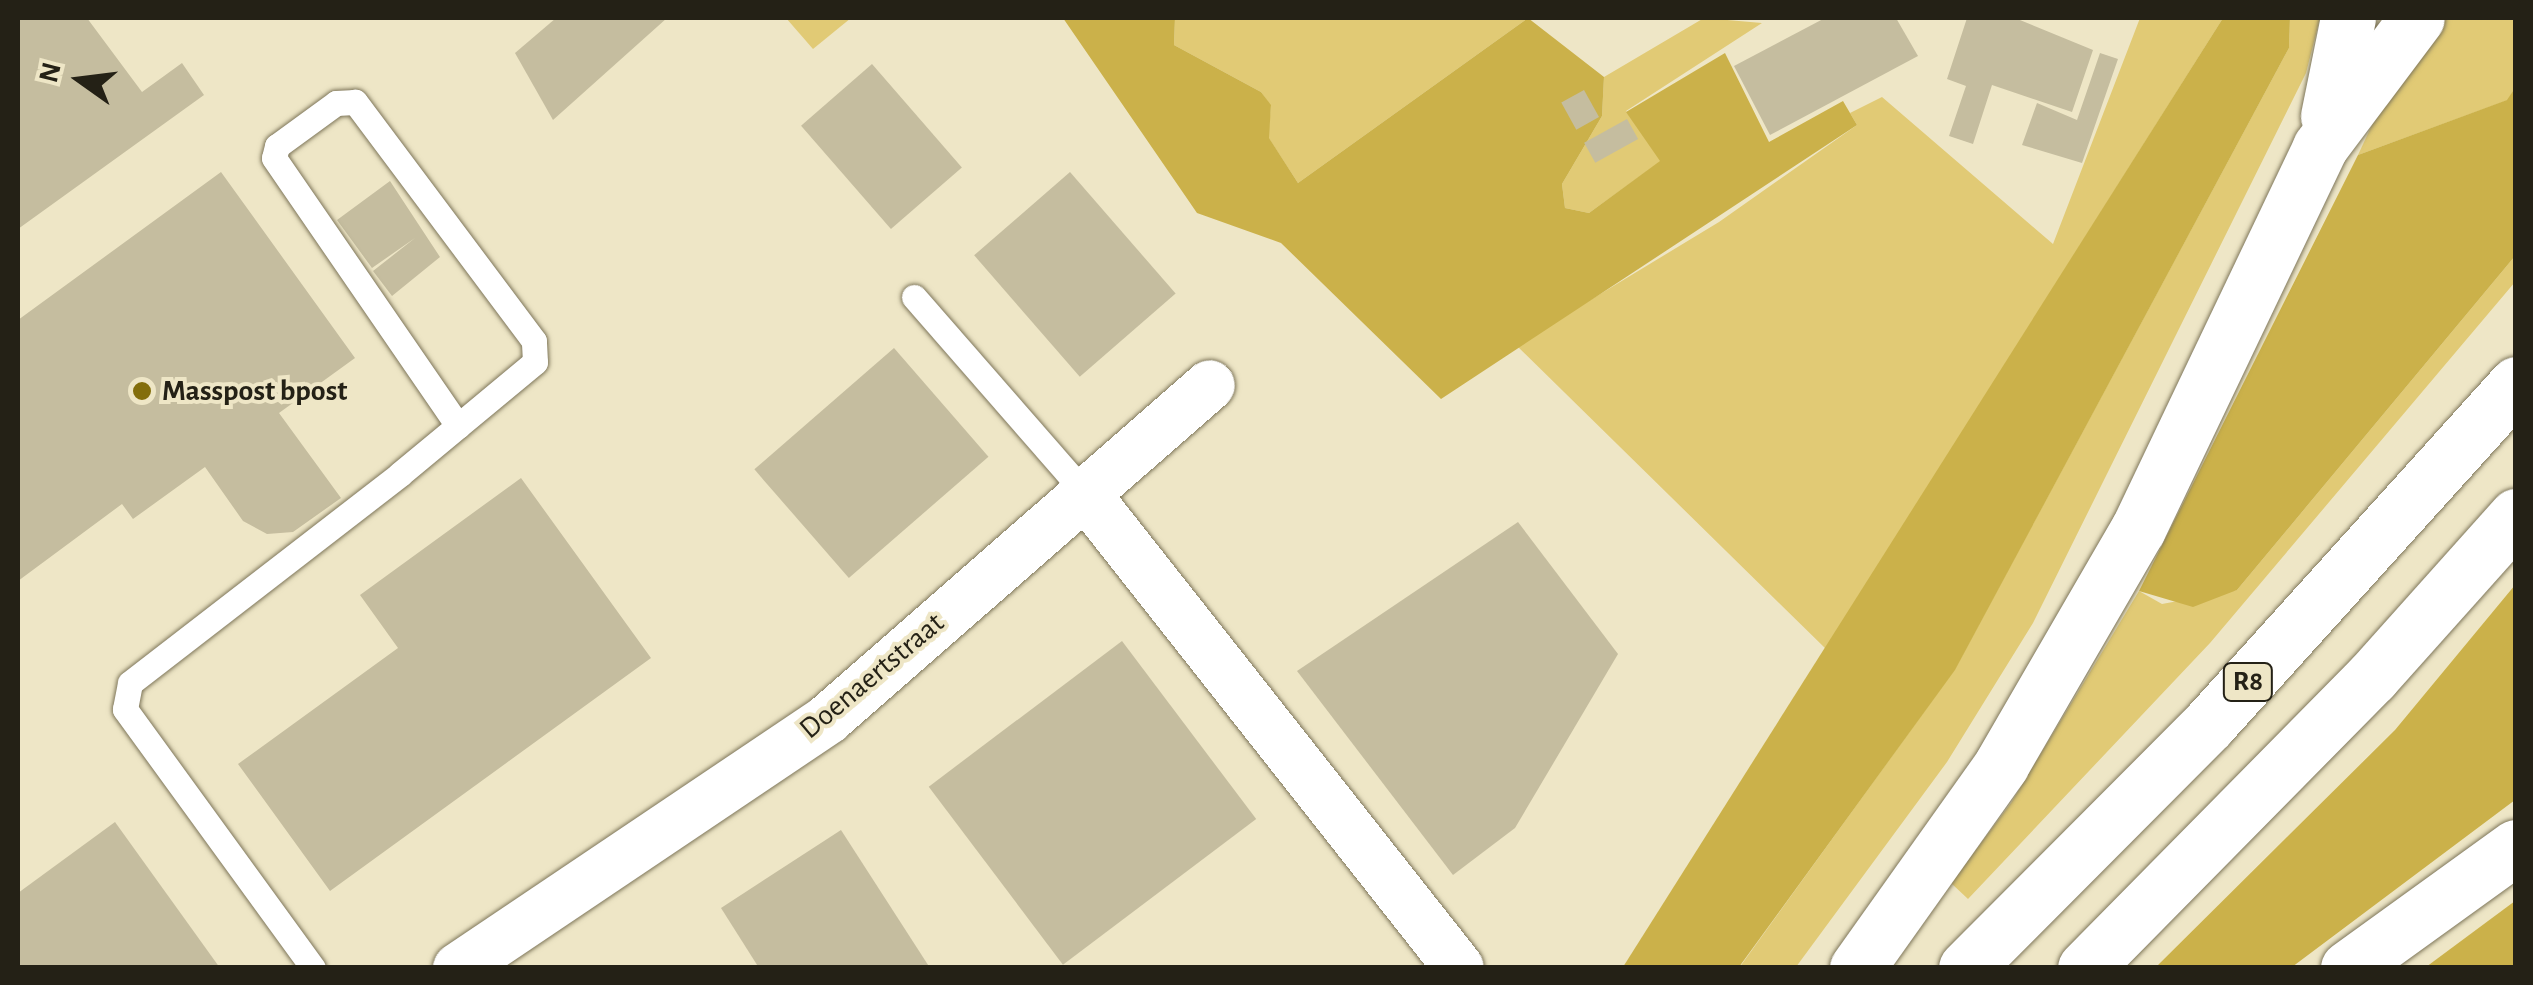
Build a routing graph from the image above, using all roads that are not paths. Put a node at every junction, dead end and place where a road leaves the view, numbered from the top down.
1 (2348, 18) edge
2 (2417, 18) edge
3 (2320, 148) junction
4 (914, 297) dead end
5 (2516, 384) edge
6 (1210, 385) dead end
7 (458, 426) junction
8 (1083, 491) junction
9 (2516, 516) edge
10 (2516, 847) edge
11 (314, 968) edge
12 (458, 968) edge
13 (1459, 968) edge
14 (1857, 968) edge
15 (1966, 968) edge
16 (2085, 968) edge
17 (2348, 968) edge

1 - 3 highway
2 - 3 highway
3 - 14 highway
4 - 8 lane
5 - 15 highway, R8
6 - 8 street, Doenaertstraat
7 - 7 lane
7 - 11 lane
8 - 12 street, Doenaertstraat
8 - 13 street
9 - 16 highway
10 - 17 highway

